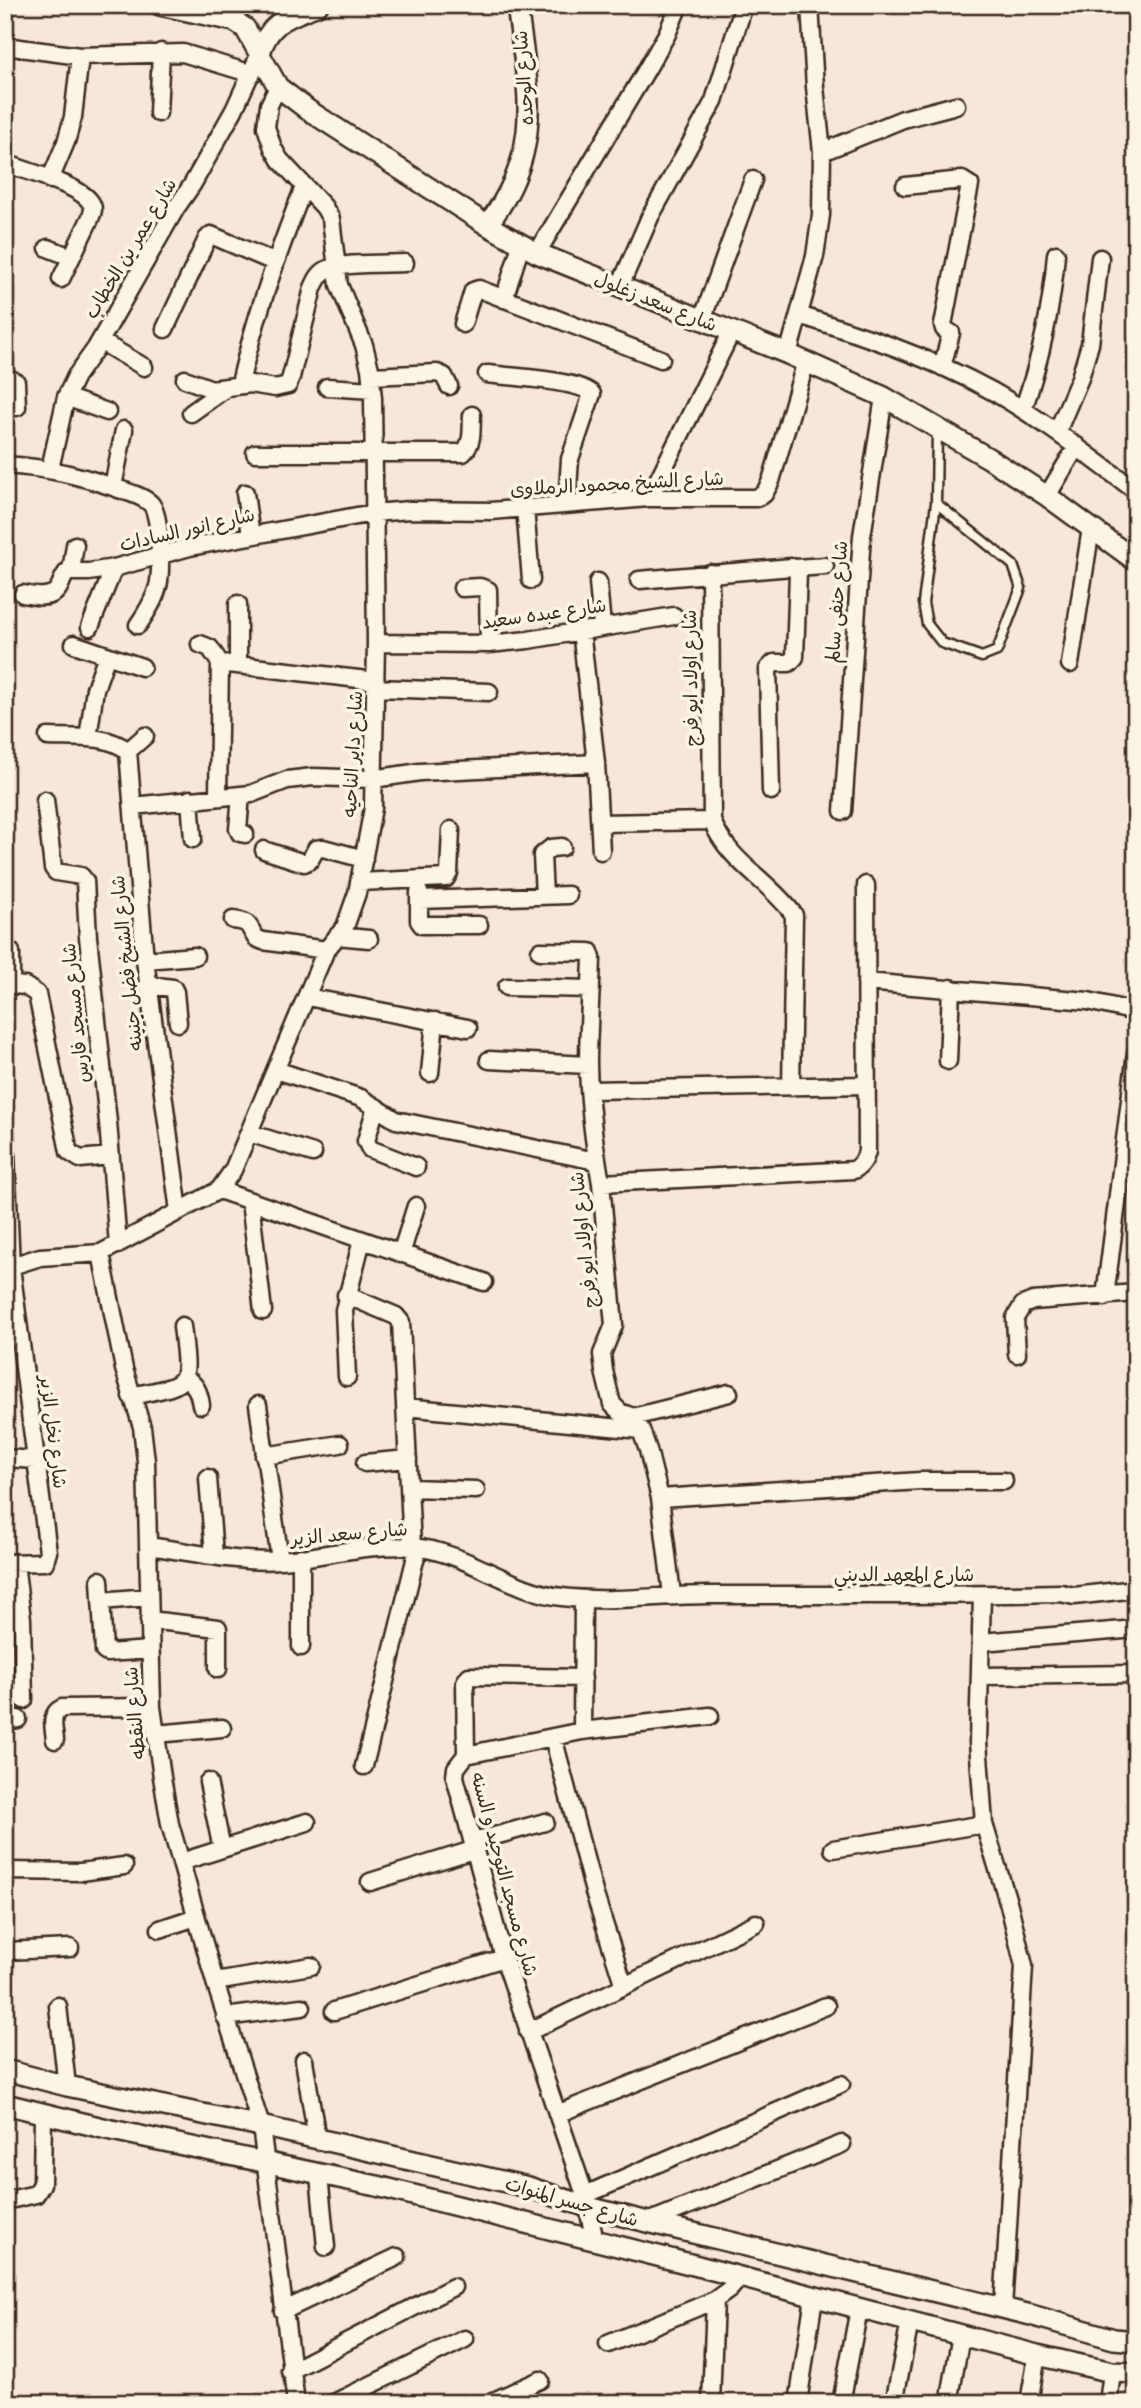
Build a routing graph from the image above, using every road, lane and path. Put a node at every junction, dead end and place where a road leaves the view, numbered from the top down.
1 (160, 5) edge
2 (318, 5) edge
3 (517, 5) edge
4 (679, 5) edge
5 (744, 5) edge
6 (810, 5) edge
7 (205, 10) edge
8 (5, 46) edge
9 (161, 52) junction
10 (260, 53) junction
11 (80, 56) junction
12 (252, 74) junction
13 (278, 87) junction
14 (956, 105) dead end
15 (158, 113) dead end
16 (822, 152) junction
17 (5, 163) edge
18 (50, 180) junction
19 (753, 180) dead end
20 (905, 186) dead end
21 (304, 187) junction
22 (487, 225) junction
23 (48, 248) dead end
24 (529, 249) junction
25 (1056, 254) dead end
26 (71, 257) junction
27 (1100, 258) dead end
28 (274, 262) junction
29 (405, 263) dead end
30 (335, 266) junction
31 (61, 279) dead end
32 (620, 286) junction
33 (504, 299) junction
34 (799, 316) junction
35 (702, 320) junction
36 (463, 324) dead end
37 (165, 330) dead end
38 (732, 331) junction
39 (100, 341) junction
40 (797, 357) junction
41 (661, 359) dead end
42 (144, 367) dead end
43 (942, 367) junction
44 (487, 374) dead end
45 (5, 376) edge
46 (185, 379) dead end
47 (371, 383) junction
48 (233, 386) junction
49 (449, 386) dead end
50 (327, 387) dead end
51 (66, 397) junction
52 (884, 397) junction
53 (17, 407) dead end
54 (1023, 410) junction
55 (107, 412) dead end
56 (191, 412) dead end
57 (472, 415) dead end
58 (937, 427) junction
59 (124, 430) dead end
60 (1057, 432) junction
61 (1077, 446) junction
62 (256, 453) dead end
63 (373, 453) junction
64 (5, 465) edge
65 (50, 469) junction
66 (113, 487) junction
67 (1136, 491) edge
68 (245, 493) dead end
69 (1046, 496) junction
70 (649, 498) junction
71 (936, 503) junction
72 (567, 504) junction
73 (525, 508) junction
74 (373, 513) junction
75 (1091, 528) junction
76 (251, 536) junction
77 (75, 545) dead end
78 (160, 554) junction
79 (1136, 561) edge
80 (825, 566) dead end
81 (114, 568) junction
82 (796, 568) junction
83 (71, 571) junction
84 (710, 573) junction
85 (531, 580) dead end
86 (639, 580) dead end
87 (598, 582) dead end
88 (462, 588) dead end
89 (23, 594) dead end
90 (238, 604) dead end
91 (674, 616) dead end
92 (138, 625) dead end
93 (90, 627) dead end
94 (602, 627) junction
95 (581, 631) junction
96 (376, 643) junction
97 (74, 644) dead end
98 (200, 644) dead end
99 (489, 644) junction
100 (107, 655) junction
101 (220, 663) junction
102 (1070, 664) dead end
103 (238, 665) junction
104 (142, 667) dead end
105 (376, 685) junction
106 (489, 692) dead end
107 (145, 736) dead end
108 (48, 737) dead end
109 (88, 738) junction
110 (128, 751) junction
111 (596, 764) junction
112 (373, 779) junction
113 (771, 791) dead end
114 (218, 796) junction
115 (241, 796) junction
116 (190, 799) junction
117 (45, 800) dead end
118 (133, 806) junction
119 (843, 811) dead end
120 (712, 821) junction
121 (600, 823) junction
122 (451, 830) dead end
123 (245, 834) dead end
124 (193, 839) dead end
125 (562, 848) dead end
126 (264, 850) dead end
127 (601, 851) dead end
128 (364, 859) junction
129 (420, 879) junction
130 (359, 882) junction
131 (866, 885) dead end
132 (568, 895) dead end
133 (544, 896) junction
134 (419, 901) junction
135 (233, 920) dead end
136 (479, 925) dead end
137 (337, 936) junction
138 (369, 939) dead end
139 (326, 950) junction
140 (540, 951) dead end
141 (11, 952) dead end
142 (195, 956) dead end
143 (145, 960) junction
144 (866, 982) junction
145 (148, 985) junction
146 (507, 987) dead end
147 (951, 988) junction
148 (591, 989) junction
149 (307, 997) junction
150 (1136, 1012) edge
151 (435, 1021) junction
152 (178, 1023) dead end
153 (468, 1028) dead end
154 (1136, 1053) edge
155 (489, 1060) dead end
156 (948, 1061) dead end
157 (588, 1065) junction
158 (276, 1070) junction
159 (430, 1073) dead end
160 (866, 1085) junction
161 (791, 1087) junction
162 (589, 1090) junction
163 (376, 1107) junction
164 (5, 1130) edge
165 (249, 1133) junction
166 (313, 1153) dead end
167 (110, 1156) junction
168 (6, 1161) edge
169 (596, 1161) junction
170 (416, 1167) dead end
171 (601, 1183) junction
172 (219, 1190) junction
173 (250, 1201) junction
174 (415, 1206) dead end
175 (179, 1212) junction
176 (362, 1240) junction
177 (118, 1245) junction
178 (101, 1253) junction
179 (401, 1254) junction
180 (8, 1267) edge
181 (484, 1282) dead end
182 (1136, 1293) edge
183 (346, 1296) junction
184 (1105, 1297) junction
185 (263, 1311) dead end
186 (182, 1326) dead end
187 (1017, 1354) dead end
188 (346, 1377) dead end
189 (185, 1378) junction
190 (729, 1393) dead end
191 (131, 1396) junction
192 (201, 1405) dead end
193 (258, 1405) dead end
194 (405, 1407) junction
195 (637, 1423) junction
196 (340, 1444) dead end
197 (264, 1456) junction
198 (5, 1458) edge
199 (408, 1459) junction
200 (36, 1460) junction
201 (365, 1463) dead end
202 (208, 1478) dead end
203 (1004, 1481) dead end
204 (409, 1488) junction
205 (477, 1490) dead end
206 (660, 1498) junction
207 (148, 1546) junction
208 (415, 1547) junction
209 (214, 1555) junction
210 (301, 1557) junction
211 (280, 1560) junction
212 (10, 1563) edge
213 (100, 1580) dead end
214 (1136, 1589) edge
215 (672, 1595) junction
216 (982, 1595) junction
217 (148, 1597) junction
218 (583, 1599) junction
219 (101, 1601) junction
220 (149, 1620) junction
221 (1136, 1629) edge
222 (981, 1642) junction
223 (301, 1647) dead end
224 (150, 1650) junction
225 (218, 1668) dead end
226 (1135, 1674) edge
227 (981, 1676) junction
228 (583, 1678) junction
229 (24, 1700) dead end
230 (152, 1707) junction
231 (710, 1716) dead end
232 (222, 1728) dead end
233 (582, 1731) junction
234 (156, 1734) junction
235 (552, 1737) junction
236 (55, 1740) dead end
237 (467, 1755) junction
238 (364, 1766) dead end
239 (208, 1782) dead end
240 (307, 1822) dead end
241 (545, 1822) dead end
242 (984, 1824) junction
243 (475, 1845) junction
244 (222, 1849) junction
245 (833, 1849) dead end
246 (181, 1862) junction
247 (124, 1866) dead end
248 (5, 1871) edge
249 (370, 1882) dead end
250 (196, 1917) junction
251 (756, 1923) dead end
252 (160, 1928) dead end
253 (70, 1948) dead end
254 (5, 1951) edge
255 (504, 1958) junction
256 (311, 1966) dead end
257 (215, 1982) junction
258 (624, 1986) junction
259 (58, 2006) dead end
260 (826, 2006) dead end
261 (302, 2007) dead end
262 (334, 2011) dead end
263 (225, 2017) junction
264 (528, 2032) junction
265 (304, 2060) dead end
266 (5, 2070) edge
267 (841, 2084) dead end
268 (67, 2086) junction
269 (5, 2104) edge
270 (43, 2114) junction
271 (557, 2114) junction
272 (261, 2126) junction
273 (317, 2139) junction
274 (842, 2144) dead end
275 (265, 2161) junction
276 (319, 2175) junction
277 (5, 2201) edge
278 (586, 2201) junction
279 (648, 2222) junction
280 (595, 2241) junction
281 (326, 2248) dead end
282 (397, 2257) dead end
283 (740, 2277) junction
284 (453, 2287) dead end
285 (814, 2297) junction
286 (715, 2300) junction
287 (1003, 2308) junction
288 (859, 2309) junction
289 (283, 2311) junction
290 (910, 2322) junction
291 (961, 2335) junction
292 (465, 2339) dead end
293 (1136, 2341) edge
294 (608, 2344) dead end
295 (1037, 2355) junction
296 (290, 2371) junction
297 (1112, 2372) junction
298 (1136, 2373) edge
299 (540, 2381) dead end
300 (296, 2403) edge
301 (334, 2403) edge
302 (489, 2403) edge
303 (711, 2403) edge
304 (798, 2403) edge
305 (841, 2403) edge
306 (894, 2403) edge
307 (949, 2403) edge
308 (1029, 2403) edge
309 (1108, 2403) edge

1 - 7 street, شارع سعد زغلول
2 - 10 street
3 - 22 street, شارع الوحده
4 - 24 street
5 - 32 street
6 - 16 street
7 - 10 street, شارع سعد زغلول
8 - 11 street
9 - 11 street
9 - 12 street
9 - 15 street
10 - 12 street, شارع عمر بن الخطاب
10 - 13 street, شارع سعد زغلول
11 - 18 street
12 - 39 street, شارع عمر بن الخطاب
13 - 21 street, شارع داير الناحيه
13 - 22 street, شارع سعد زغلول
14 - 16 street
16 - 34 street
17 - 18 street
18 - 26 street
19 - 35 street
20 - 43 street
21 - 28 street
21 - 30 street, شارع داير الناحيه
22 - 24 street, شارع سعد زغلول
23 - 26 street
24 - 32 street, شارع سعد زغلول
24 - 33 street
25 - 54 street
26 - 31 street
27 - 60 street
28 - 37 street
28 - 48 street
29 - 30 street
30 - 47 street, شارع داير الناحيه
30 - 48 street
32 - 35 street, شارع سعد زغلول
33 - 36 street
33 - 41 street
34 - 40 street
34 - 43 street
35 - 38 street, شارع سعد زغلول
38 - 40 street, شارع سعد زغلول
38 - 70 street
39 - 42 street
39 - 51 street, شارع عمر بن الخطاب
40 - 52 street, شارع سعد زغلول
40 - 70 street, شارع الشيخ محمود الرملاوى
43 - 54 street
44 - 72 street
45 - 53 street
46 - 48 street
47 - 49 street
47 - 50 street
47 - 63 street, شارع داير الناحيه
48 - 56 street
51 - 55 street
51 - 65 street, شارع عمر بن الخطاب
52 - 58 street, شارع سعد زغلول
52 - 119 street, شارع حنفى سالم
54 - 60 street
57 - 63 street
58 - 69 street, شارع سعد زغلول
58 - 71 lane
59 - 66 street
60 - 61 street
61 - 67 street
61 - 69 street
62 - 63 street
63 - 74 street, شارع داير الناحيه
64 - 65 street
65 - 66 street
66 - 78 street
68 - 76 street
69 - 75 street, شارع سعد زغلول
70 - 72 street, شارع الشيخ محمود الرملاوى
71 - 71 lane
72 - 73 street, شارع الشيخ محمود الرملاوى
73 - 74 street, شارع الشيخ محمود الرملاوى
73 - 85 street
74 - 76 street, شارع انور السادات
74 - 96 street, شارع داير الناحيه
75 - 79 street, شارع سعد زغلول
75 - 102 street
76 - 78 street, شارع انور السادات
77 - 83 street
78 - 81 street, شارع انور السادات
78 - 92 street
80 - 82 street
81 - 83 street, شارع انور السادات
81 - 93 street
82 - 84 street
82 - 113 street
83 - 89 street
84 - 86 street
84 - 120 street, شارع اولاد ابو فرج
87 - 94 street
88 - 99 street
90 - 103 street
91 - 94 street, شارع عبده سعيد
94 - 95 street, شارع عبده سعيد
95 - 99 street, شارع عبده سعيد
95 - 111 street
96 - 99 street, شارع عبده سعيد
96 - 105 street, شارع داير الناحيه
97 - 100 street
98 - 101 street
100 - 104 street
100 - 109 street
101 - 103 street
101 - 114 street
103 - 105 street
105 - 106 street
105 - 112 street, شارع داير الناحيه
107 - 110 street
108 - 109 street
109 - 110 street
110 - 118 street, شارع الشيخ فضل جنينه
111 - 112 street
111 - 121 street
112 - 115 street
112 - 128 street, شارع داير الناحيه
114 - 115 street
114 - 116 street
115 - 123 street
116 - 118 street
116 - 124 street
117 - 167 street, شارع مسجد فارس
118 - 143 street, شارع الشيخ فضل جنينه
120 - 121 street
120 - 161 street
121 - 127 street
122 - 129 street
125 - 133 street
126 - 128 street
128 - 130 street, شارع داير الناحيه
129 - 130 street
129 - 134 street
130 - 137 street, شارع داير الناحيه
131 - 144 street
132 - 133 street
133 - 134 street
134 - 136 street
135 - 139 street
137 - 138 street
137 - 139 street, شارع داير الناحيه
139 - 149 street, شارع داير الناحيه
140 - 148 street, شارع اولاد ابو فرج
141 - 167 street
142 - 143 street
143 - 145 street, شارع الشيخ فضل جنينه
144 - 147 street
144 - 160 street
145 - 152 street
145 - 175 street, شارع الشيخ فضل جنينه
146 - 148 street
147 - 150 street
147 - 156 street
148 - 157 street, شارع اولاد ابو فرج
149 - 151 street
149 - 158 street, شارع داير الناحيه
151 - 153 street
151 - 159 street
154 - 184 street
155 - 157 street
157 - 162 street, شارع اولاد ابو فرج
158 - 163 street
158 - 165 street, شارع داير الناحيه
160 - 161 street
160 - 171 street
161 - 162 street
162 - 169 street, شارع اولاد ابو فرج
163 - 169 street
163 - 170 street
164 - 168 street, شارع نخل الزير
165 - 166 street
165 - 172 street, شارع داير الناحيه
167 - 177 street, شارع مسجد فارس
168 - 180 street, شارع نخل الزير
169 - 171 street, شارع اولاد ابو فرج
171 - 195 street, شارع اولاد ابو فرج
172 - 173 street
172 - 175 street, شارع داير الناحيه
173 - 176 street
173 - 185 street
174 - 179 street
175 - 177 street, شارع داير الناحيه
176 - 179 street
176 - 183 street
177 - 178 street, شارع داير الناحيه
178 - 180 street, شارع داير الناحيه
178 - 191 street, شارع النقطه
179 - 181 street
180 - 200 street, شارع نخل الزير
182 - 184 street
183 - 188 street
183 - 194 street
184 - 187 street
186 - 189 street
189 - 191 street
189 - 192 street
190 - 195 street
191 - 207 street, شارع النقطه
193 - 197 street
194 - 195 street
194 - 199 street
195 - 206 street
196 - 197 street
197 - 211 street
198 - 200 street
199 - 201 street
199 - 204 street
200 - 212 street, شارع نخل الزير
202 - 209 street
203 - 206 street
204 - 205 street
204 - 208 street
206 - 215 street
207 - 209 street, شارع سعد الزير
207 - 217 street, شارع النقطه
208 - 210 street, شارع سعد الزير
208 - 218 street, شارع سعد الزير
208 - 238 street
209 - 211 street, شارع سعد الزير
210 - 211 street, شارع سعد الزير
210 - 223 street
212 - 229 street
213 - 219 street
214 - 216 street, شارع المعهد الديني
215 - 216 street, شارع المعهد الديني
215 - 218 street, شارع سعد الزير
216 - 222 street
217 - 219 street
217 - 220 street, شارع النقطه
218 - 228 street
219 - 224 street
220 - 224 street, شارع النقطه
220 - 225 street
221 - 222 street
222 - 227 street
224 - 230 street, شارع النقطه
226 - 227 street
227 - 242 street
228 - 233 street
228 - 237 street
230 - 234 street, شارع النقطه
230 - 236 street
231 - 233 street, شارع مسجد التوحيد و السنه
232 - 234 street
233 - 235 street, شارع مسجد التوحيد و السنه
234 - 246 street, شارع النقطه
235 - 237 street, شارع مسجد التوحيد و السنه
235 - 258 street
237 - 243 street, شارع مسجد التوحيد و السنه
239 - 244 street
240 - 244 street
241 - 243 street
242 - 245 street
242 - 287 street
243 - 249 street
243 - 255 street, شارع مسجد التوحيد و السنه
244 - 246 street
246 - 250 street, شارع النقطه
247 - 248 street
250 - 252 street
250 - 257 street, شارع النقطه
251 - 258 street
253 - 254 street
255 - 262 street
255 - 264 street, شارع مسجد التوحيد و السنه
256 - 257 street
257 - 263 street, شارع النقطه
258 - 264 street
259 - 268 street
260 - 271 street
261 - 263 street
263 - 272 street, شارع النقطه
264 - 271 street, شارع مسجد التوحيد و السنه
265 - 273 street
266 - 268 street, شارع جسر المنوات
267 - 278 street
268 - 272 street, شارع جسر المنوات
269 - 270 street, شارع جسر المنوات
270 - 275 street, شارع جسر المنوات
270 - 277 street
271 - 278 street, شارع مسجد التوحيد و السنه
272 - 273 street, شارع جسر المنوات
272 - 275 street, شارع النقطه
273 - 278 street, شارع جسر المنوات
274 - 279 street
275 - 276 street, شارع جسر المنوات
275 - 289 street, شارع النقطه
276 - 280 street, شارع جسر المنوات
276 - 281 street
278 - 279 street, شارع جسر المنوات
278 - 280 street, شارع مسجد التوحيد و السنه
279 - 287 street, شارع جسر المنوات
280 - 283 street, شارع جسر المنوات
282 - 289 street
283 - 285 street, شارع جسر المنوات
283 - 286 street
284 - 296 street
285 - 288 street, شارع جسر المنوات
285 - 304 street
286 - 294 street
286 - 303 street
287 - 293 street, شارع جسر المنوات
288 - 290 street, شارع جسر المنوات
288 - 305 street
289 - 296 street, شارع النقطه
290 - 291 street, شارع جسر المنوات
290 - 306 street
291 - 295 street, شارع جسر المنوات
291 - 307 street
292 - 301 street
295 - 297 street, شارع جسر المنوات
295 - 308 street
296 - 300 street, شارع النقطه
297 - 298 street, شارع جسر المنوات
297 - 309 street
299 - 302 street

